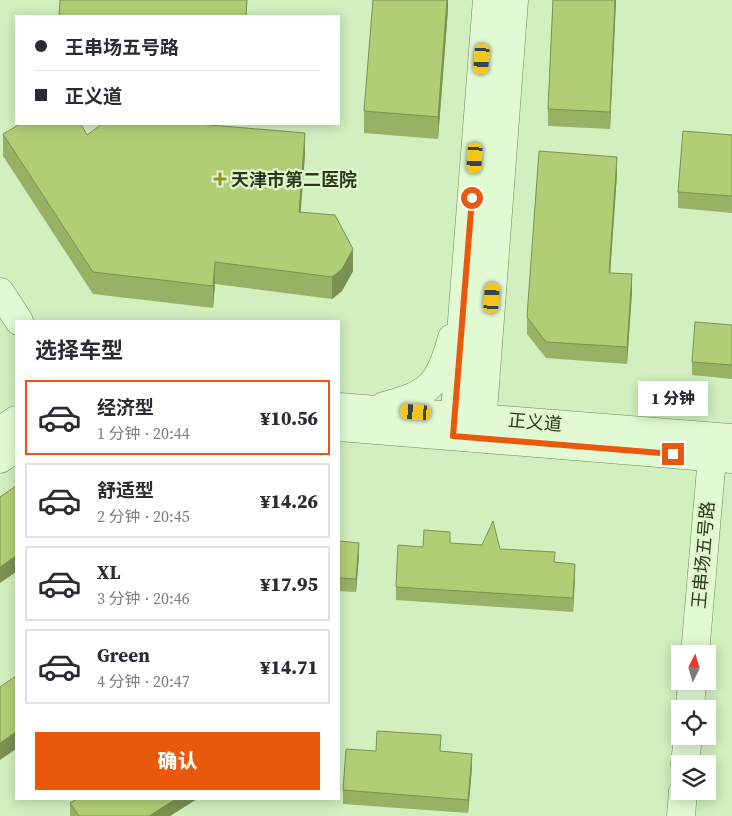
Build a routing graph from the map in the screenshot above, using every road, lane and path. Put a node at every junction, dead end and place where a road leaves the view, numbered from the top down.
1 (487, 0) edge
2 (514, 0) edge
3 (0, 292) edge
4 (18, 320) edge
5 (466, 329) dead end
6 (340, 406) edge
7 (369, 419) dead end
8 (15, 421) edge
9 (454, 426) junction
10 (340, 427) edge
11 (482, 428) junction
12 (0, 431) edge
13 (732, 438) edge
14 (15, 449) edge
15 (722, 458) edge
16 (0, 459) edge
17 (696, 645) edge
18 (682, 800) edge
19 (681, 816) edge

1 - 9 street
2 - 11 street
3 - 4 street
5 - 7 street
6 - 9 street, 正义道
8 - 12 street
9 - 10 street, 正义道
9 - 11 street, 正义道
11 - 13 street, 正义道
11 - 15 street, 正义道
14 - 16 street
15 - 17 street, 王串场五号路
18 - 19 street

